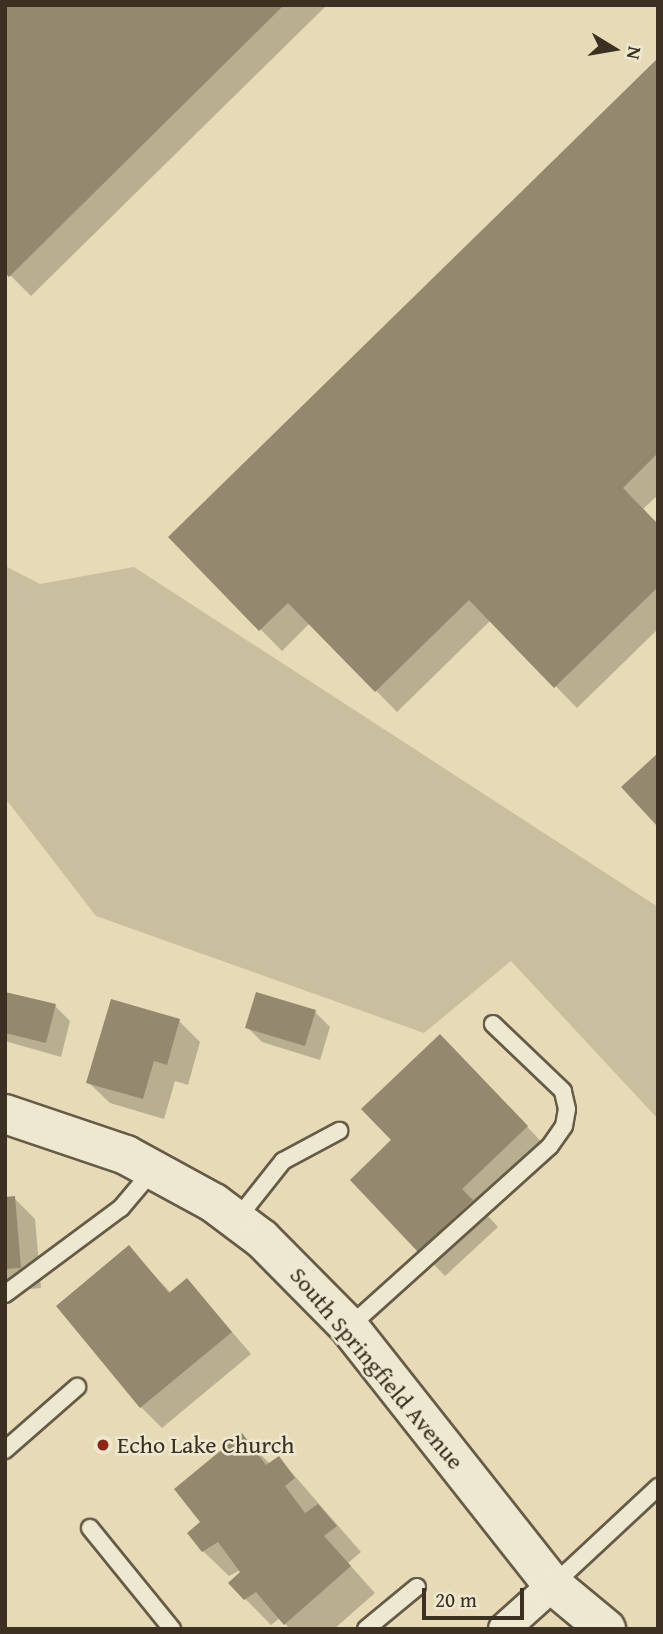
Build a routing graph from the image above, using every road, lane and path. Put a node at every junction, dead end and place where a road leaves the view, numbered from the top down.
1 (493, 1024) dead end
2 (5, 1114) edge
3 (339, 1131) dead end
4 (154, 1169) junction
5 (237, 1219) junction
6 (5, 1294) edge
7 (349, 1326) junction
8 (77, 1387) dead end
9 (5, 1450) edge
10 (658, 1488) edge
11 (90, 1528) dead end
12 (552, 1585) junction
13 (417, 1587) dead end
14 (172, 1629) edge
15 (366, 1629) edge
16 (504, 1629) edge
17 (534, 1629) edge
18 (573, 1629) edge
19 (606, 1629) edge

1 - 7 lane
2 - 4 main road, South Springfield Avenue
3 - 5 lane
4 - 5 main road, South Springfield Avenue
4 - 6 lane
5 - 7 main road, South Springfield Avenue
7 - 12 main road, South Springfield Avenue
8 - 9 lane
10 - 12 lane
11 - 14 lane
12 - 16 street
12 - 17 street
12 - 18 main road, South Springfield Avenue
12 - 19 main road, South Springfield Avenue
13 - 15 lane

